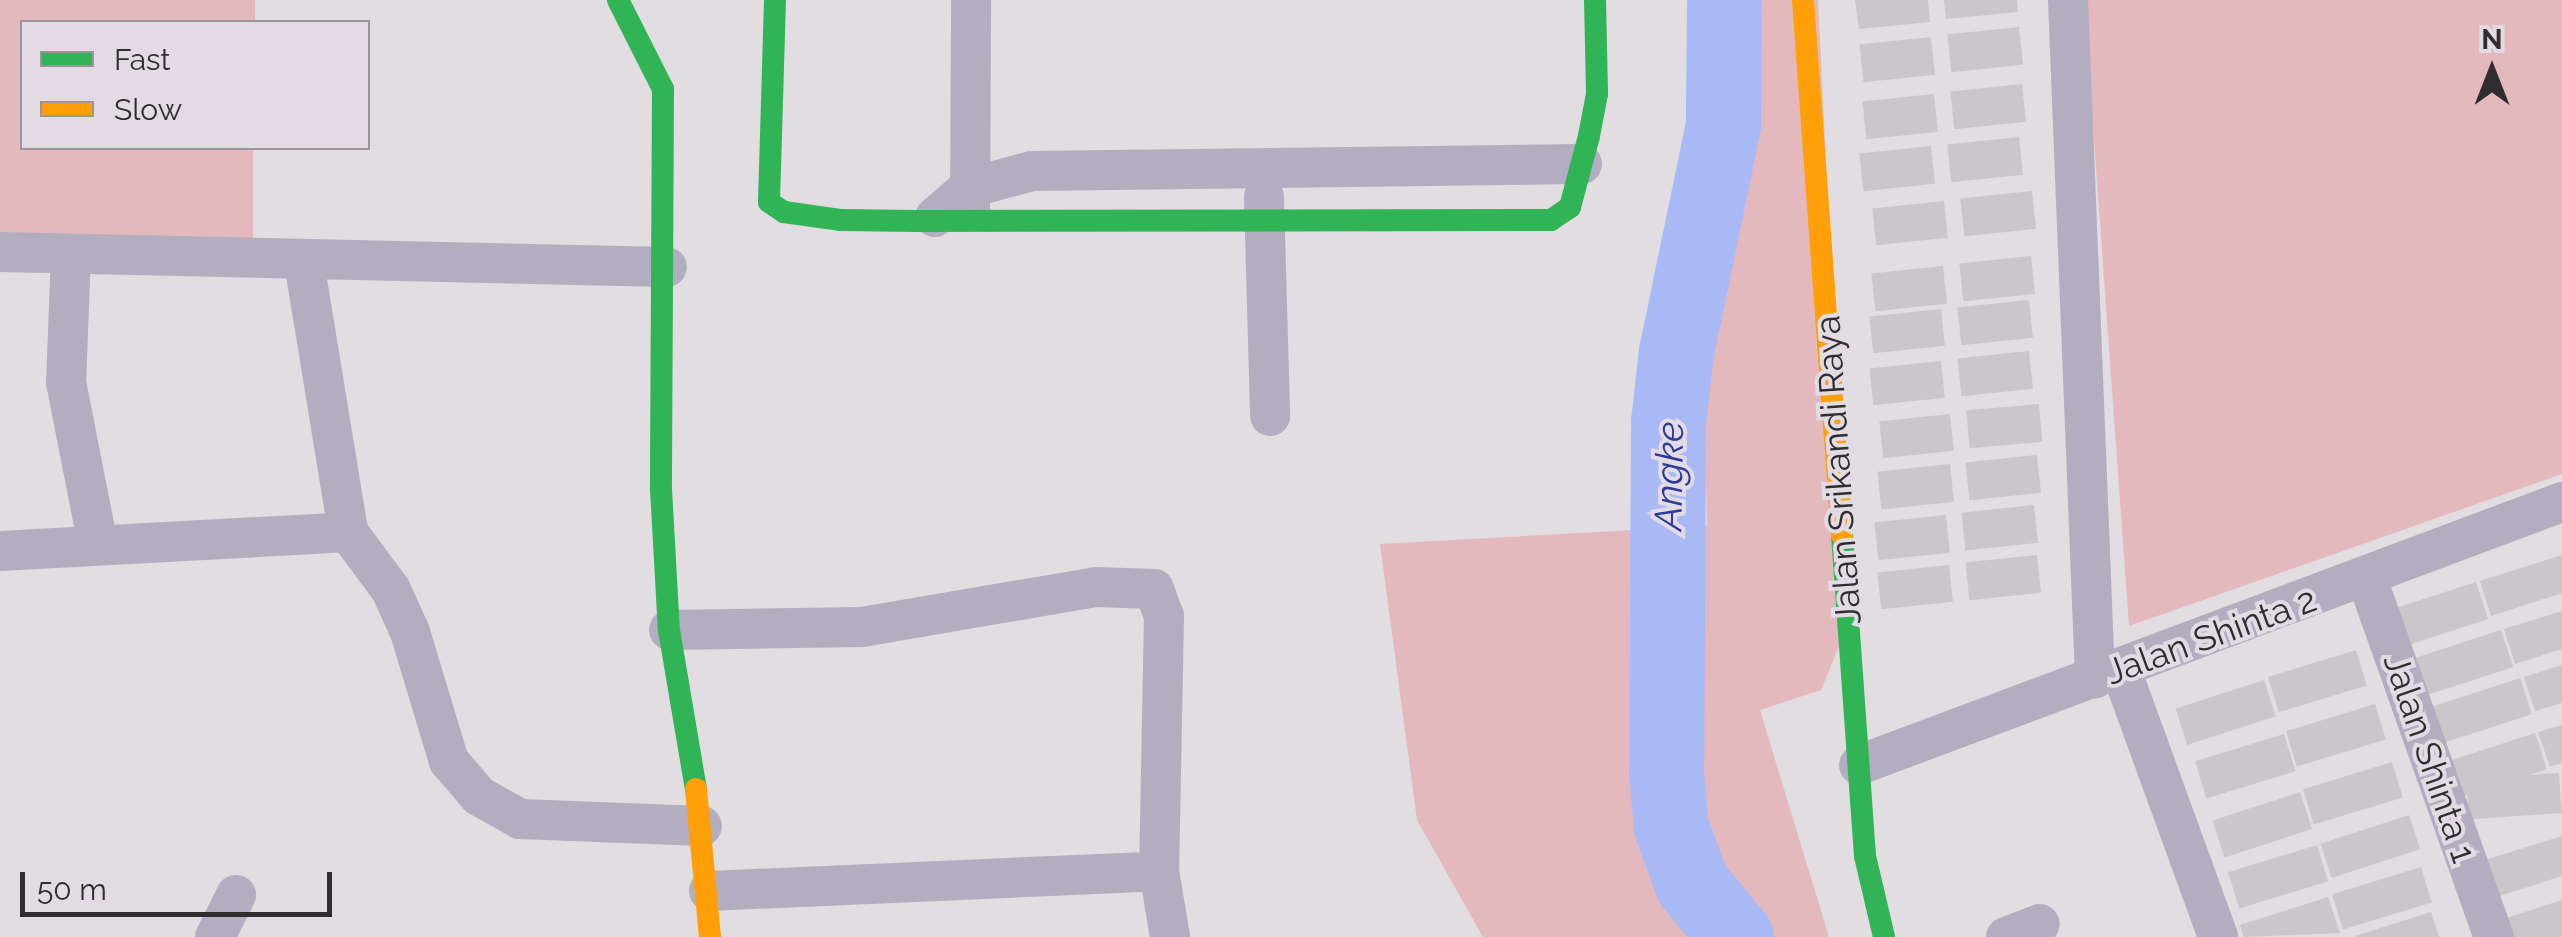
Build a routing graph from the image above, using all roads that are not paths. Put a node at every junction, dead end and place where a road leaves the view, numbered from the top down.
1 (618, 0) edge
2 (775, 0) edge
3 (971, 0) edge
4 (1594, 0) edge
5 (1803, 0) edge
6 (2068, 0) edge
7 (1582, 164) junction
8 (1266, 168) junction
9 (958, 207) junction
10 (1262, 216) junction
11 (0, 252) edge
12 (71, 254) junction
13 (304, 262) junction
14 (668, 267) junction
15 (1270, 416) dead end
16 (2562, 502) edge
17 (348, 532) junction
18 (98, 545) junction
19 (0, 550) edge
20 (2367, 579) junction
21 (670, 630) junction
22 (2108, 674) junction
23 (1859, 765) junction
24 (702, 826) junction
25 (1159, 872) junction
26 (709, 891) junction
27 (236, 895) dead end
28 (215, 937) edge
29 (710, 937) edge
30 (1170, 937) edge
31 (1884, 937) edge
32 (2218, 937) edge
33 (2494, 937) edge

1 - 14 street
2 - 9 street
3 - 9 street
4 - 7 street
5 - 23 street, Jalan Srikandi Raya
6 - 22 street
7 - 8 street
7 - 10 street
8 - 9 street
8 - 10 street
9 - 10 street
10 - 15 street
11 - 12 street
12 - 13 street
12 - 18 street
13 - 14 street
13 - 17 street
14 - 21 street
16 - 20 street, Jalan Shinta 2
17 - 18 street
17 - 24 street
18 - 19 street
20 - 22 street, Jalan Shinta 2
20 - 33 street, Jalan Shinta 1
21 - 24 street
21 - 25 street
22 - 23 street, Jalan Shinta 2
22 - 32 street
23 - 31 street, Jalan Srikandi Raya
24 - 26 street
25 - 26 street
25 - 30 street
26 - 29 street
27 - 28 street

